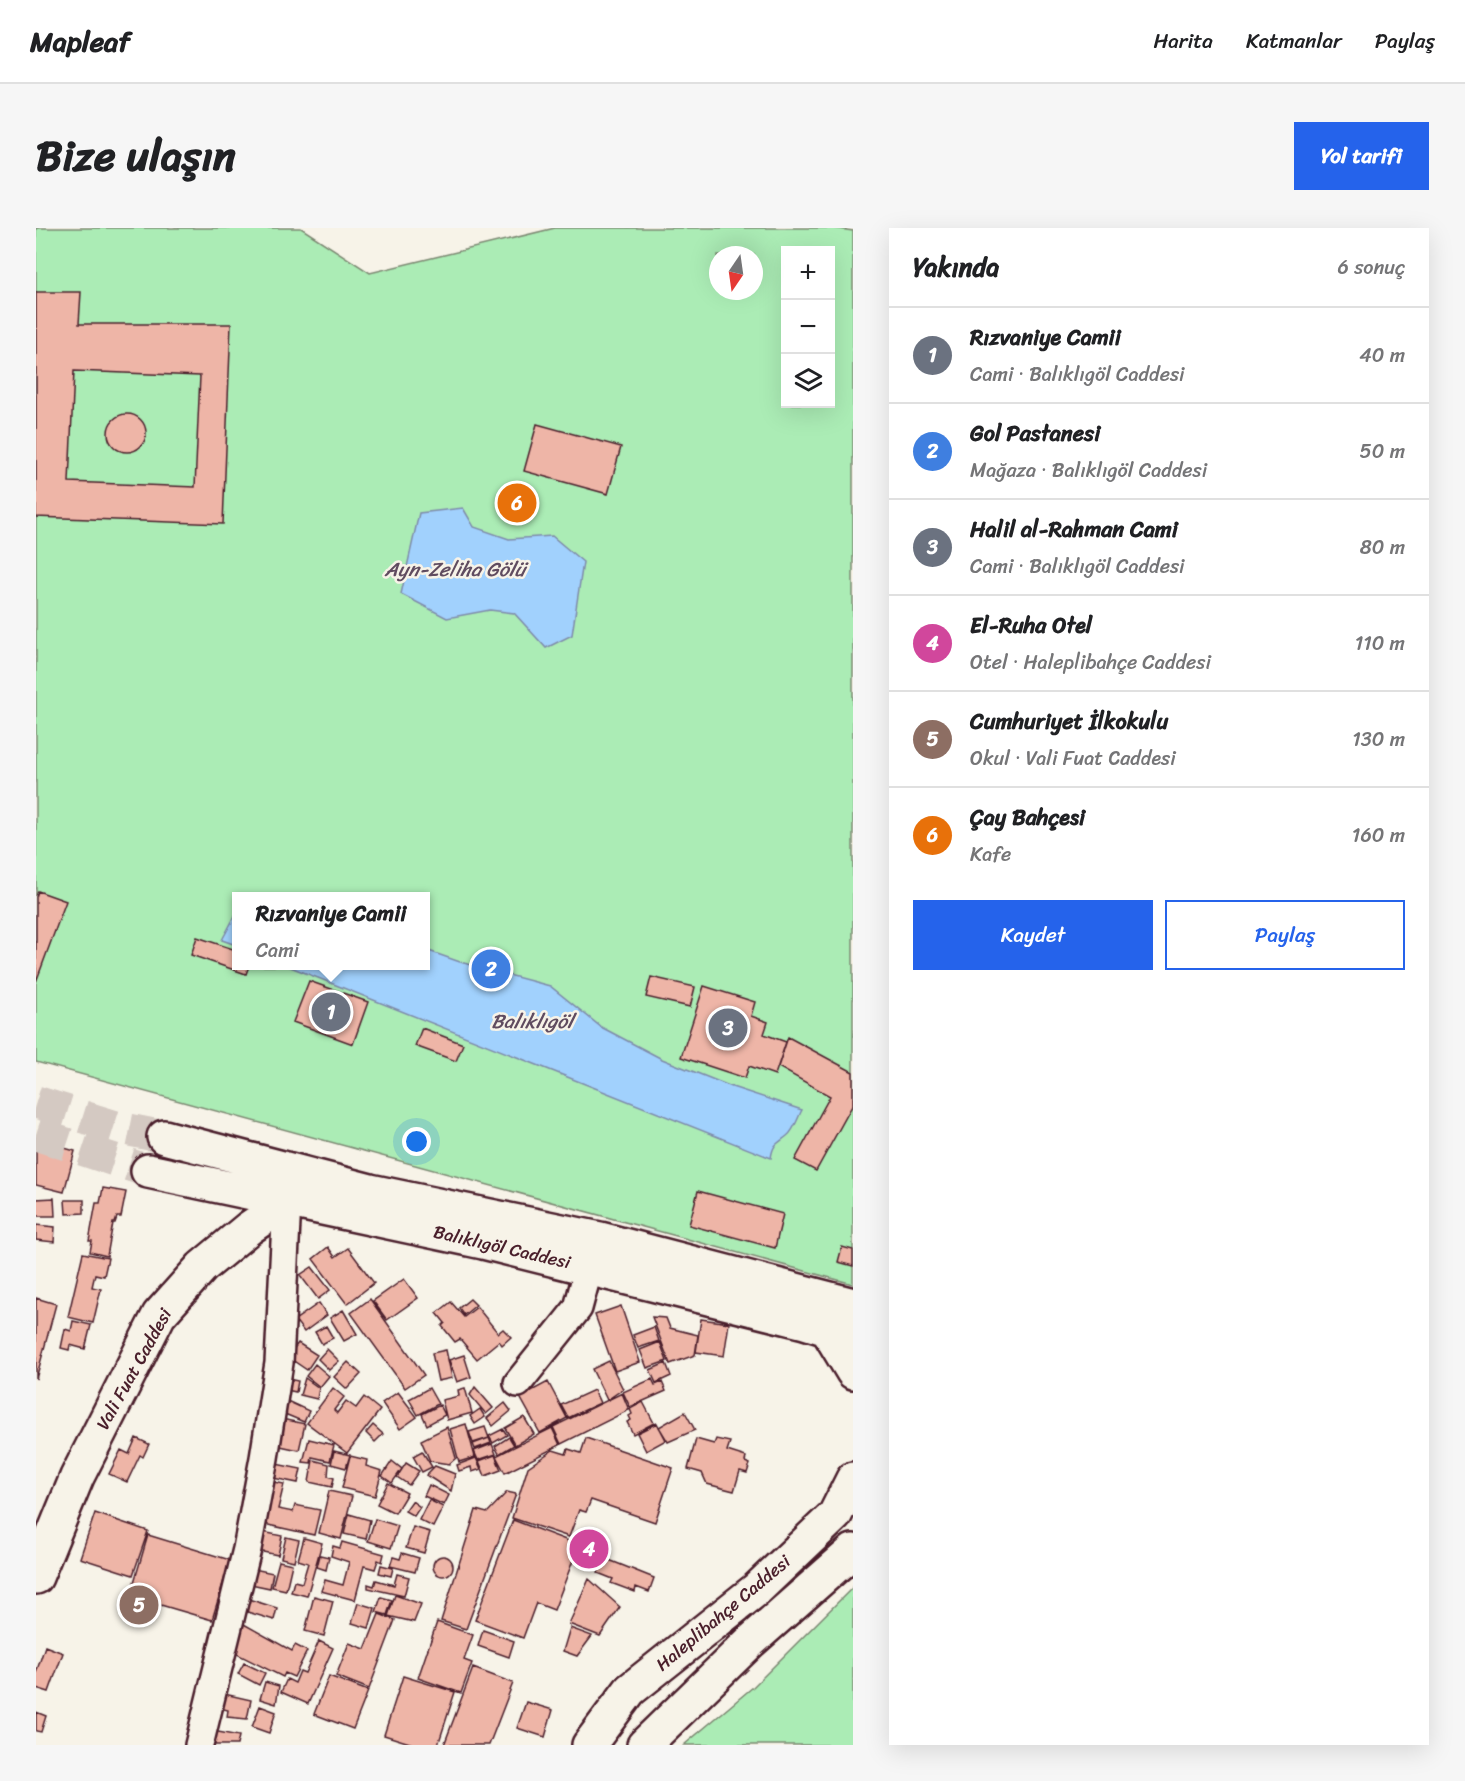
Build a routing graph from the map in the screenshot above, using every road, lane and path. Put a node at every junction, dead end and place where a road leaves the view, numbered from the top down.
1 (164, 1137) tunnel mouth
2 (147, 1171) tunnel mouth
3 (287, 1202) junction
4 (589, 1267) junction
5 (853, 1305) edge
6 (840, 1333) edge
7 (853, 1372) edge
8 (518, 1383) dead end
9 (853, 1479) edge
10 (853, 1551) edge
11 (36, 1577) edge
12 (199, 1745) edge
13 (589, 1745) edge
14 (644, 1745) edge

1 - 5 main road, Balıklıgöl Caddesi
2 - 3 main road, Balıklıgöl Caddesi
3 - 4 main road, Balıklıgöl Caddesi
3 - 11 main road, Vali Fuat Caddesi
3 - 12 street
4 - 6 main road, Balıklıgöl Caddesi
4 - 8 street
6 - 7 main road
9 - 13 main road, Haleplibahçe Caddesi
10 - 14 main road, Haleplibahçe Caddesi

